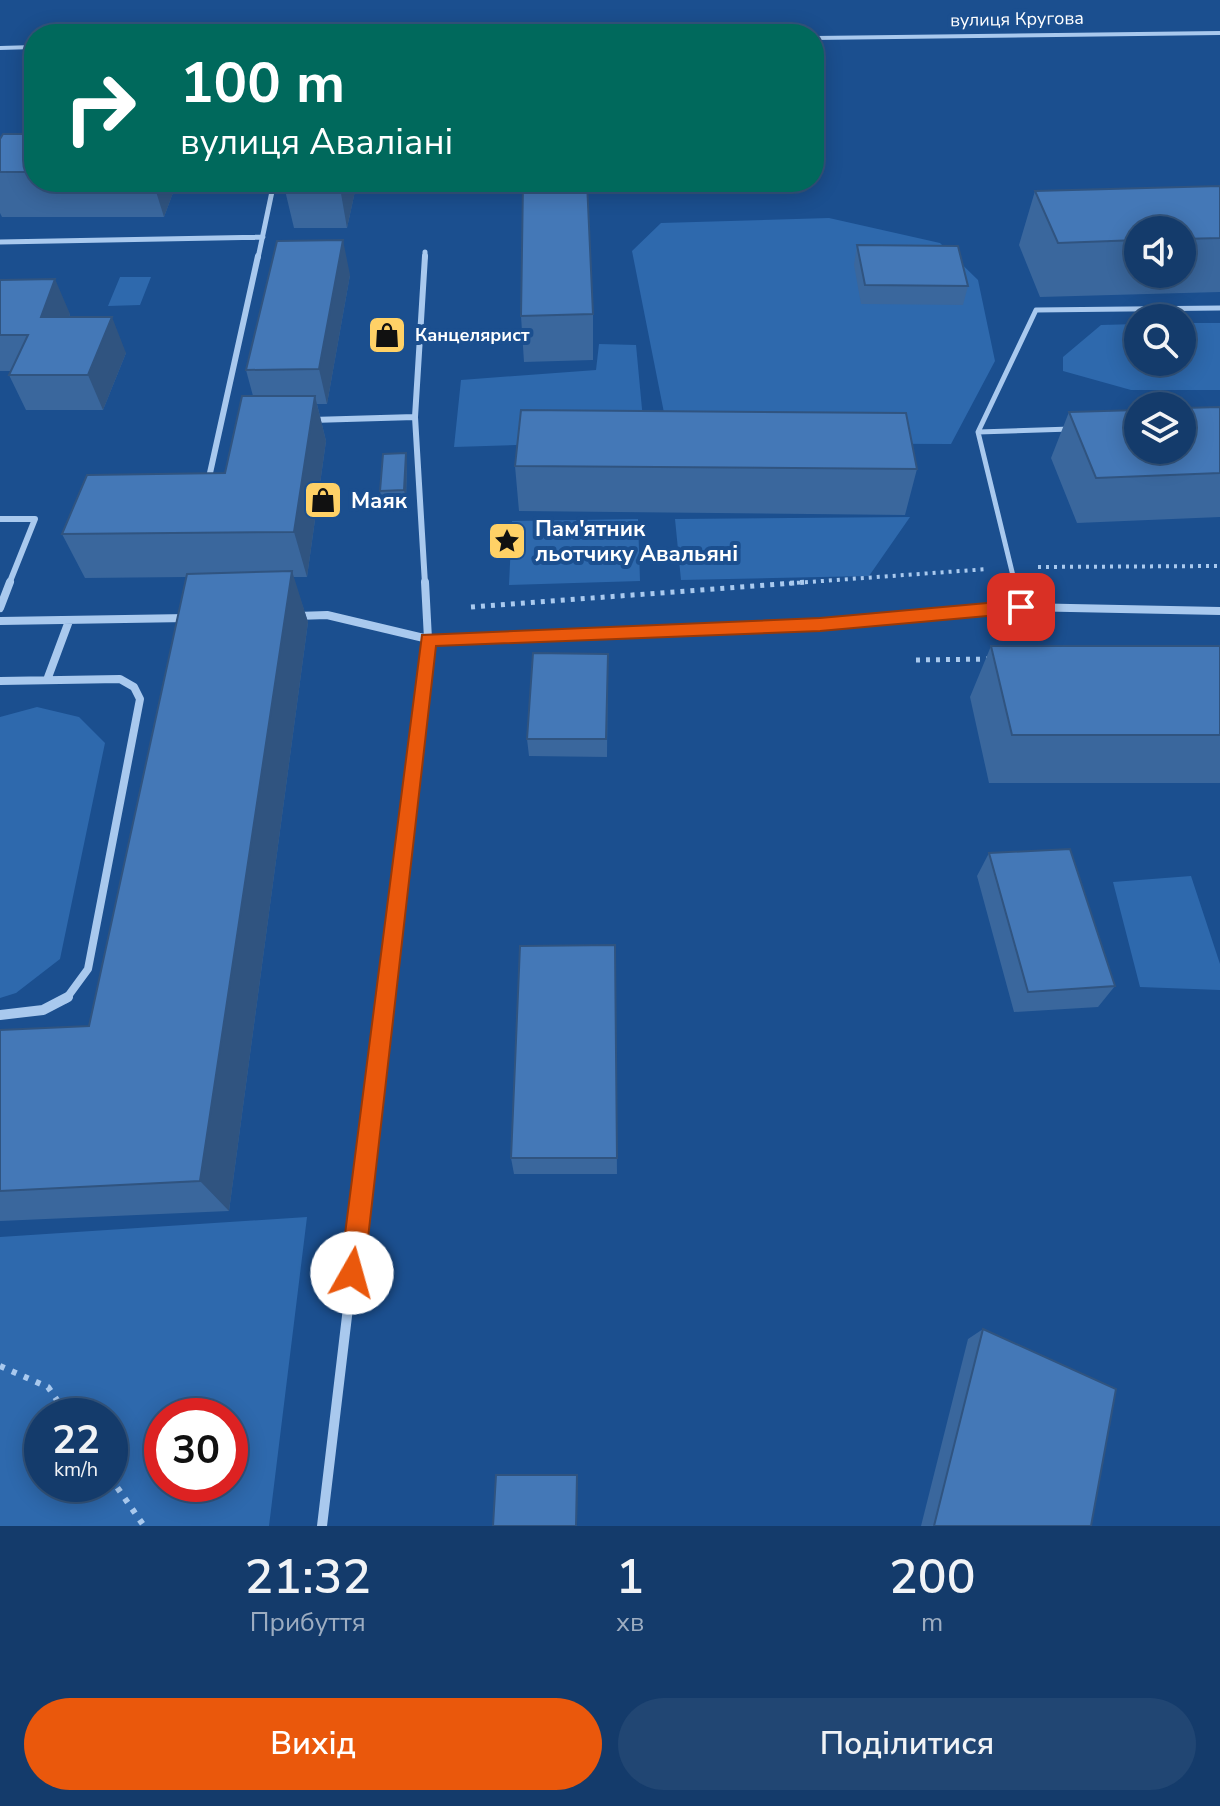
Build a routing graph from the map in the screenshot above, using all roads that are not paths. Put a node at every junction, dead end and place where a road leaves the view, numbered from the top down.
1 (1220, 33) edge
2 (824, 38) edge
3 (24, 47) edge
4 (0, 48) edge
5 (272, 192) edge
6 (263, 237) junction
7 (0, 242) edge
8 (425, 252) dead end
9 (1220, 308) edge
10 (415, 417) junction
11 (297, 421) edge
12 (223, 423) junction
13 (238, 423) edge
14 (1074, 429) edge
15 (978, 432) junction
16 (203, 497) edge
17 (0, 519) edge
18 (1021, 607) junction
19 (0, 608) edge
20 (1220, 611) edge
21 (282, 616) edge
22 (190, 618) edge
23 (0, 621) edge
24 (69, 621) junction
25 (428, 639) junction
26 (47, 680) junction
27 (0, 681) edge
28 (0, 1015) edge
29 (322, 1526) edge

1 - 2 street, вулиця Кругова
3 - 4 street
5 - 6 street
6 - 7 street
6 - 12 street
8 - 10 street
9 - 15 lane
10 - 11 street
10 - 25 street
12 - 13 street
12 - 16 street
14 - 15 lane
15 - 18 lane
17 - 19 street
18 - 20 street
18 - 25 street
21 - 25 street
22 - 24 street
23 - 24 street
24 - 26 street
25 - 29 street
26 - 27 street
26 - 28 street

